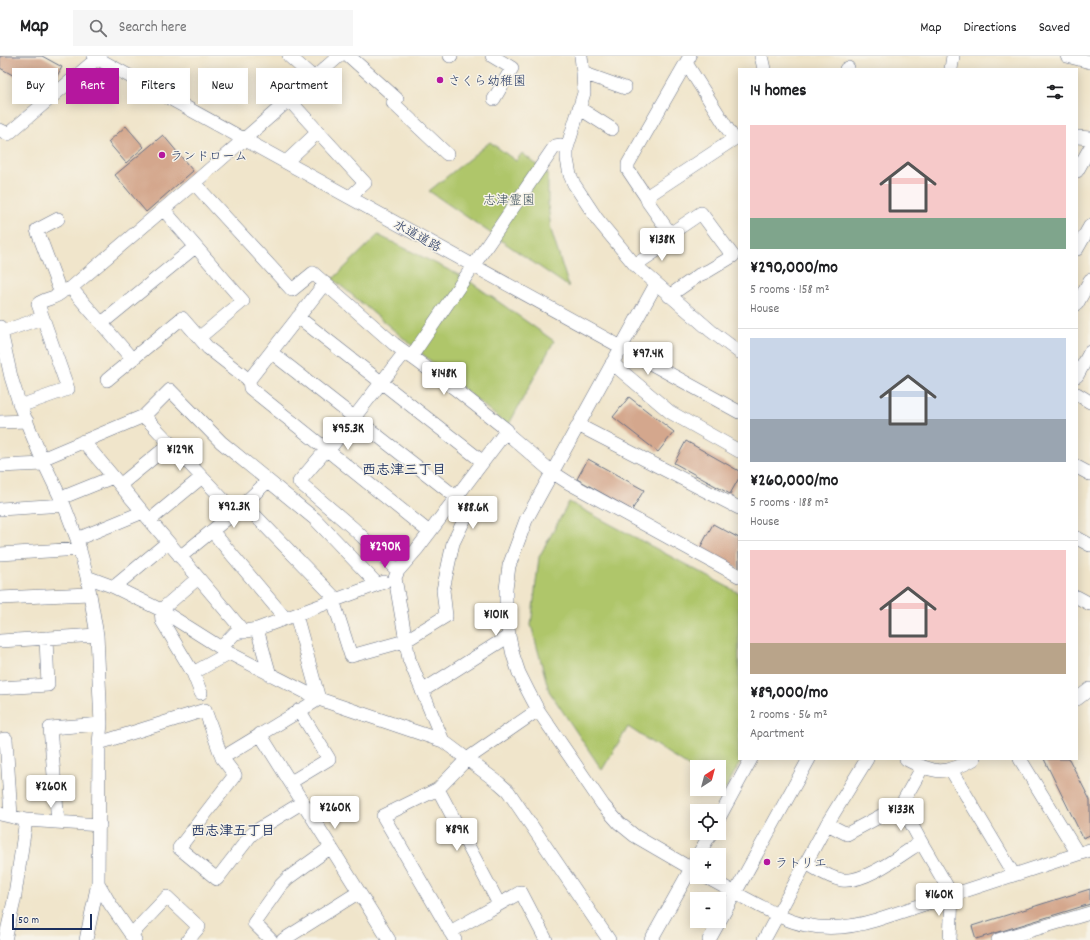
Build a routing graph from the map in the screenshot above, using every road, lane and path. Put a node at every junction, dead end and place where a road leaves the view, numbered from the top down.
1 (288, 56) edge
2 (339, 56) edge
3 (349, 56) edge
4 (492, 56) edge
5 (580, 56) edge
6 (761, 56) edge
7 (953, 56) edge
8 (1067, 56) edge
9 (96, 57) edge
10 (688, 59) edge
11 (1090, 62) edge
12 (302, 68) edge
13 (325, 68) edge
14 (764, 68) edge
15 (951, 68) edge
16 (583, 73) junction
17 (625, 88) dead end
18 (494, 100) dead end
19 (283, 104) edge
20 (292, 104) edge
21 (579, 108) junction
22 (612, 129) dead end
23 (0, 130) edge
24 (318, 132) junction
25 (1078, 137) edge
26 (244, 138) junction
27 (1090, 138) edge
28 (567, 148) junction
29 (1090, 148) edge
30 (447, 154) dead end
31 (286, 162) junction
32 (1078, 169) edge
33 (194, 183) junction
34 (350, 197) junction
35 (646, 197) junction
36 (163, 209) junction
37 (58, 219) dead end
38 (1090, 226) edge
39 (670, 234) junction
40 (195, 247) junction
41 (1078, 247) edge
42 (635, 265) junction
43 (474, 266) junction
44 (1090, 280) edge
45 (325, 283) junction
46 (656, 284) junction
47 (67, 290) junction
48 (670, 296) junction
49 (1078, 302) edge
50 (298, 317) junction
51 (42, 318) junction
52 (102, 323) junction
53 (0, 330) edge
54 (200, 337) junction
55 (621, 347) junction
56 (738, 351) edge
57 (1090, 352) edge
58 (272, 353) junction
59 (408, 354) junction
60 (132, 359) junction
61 (612, 363) junction
62 (1078, 374) edge
63 (5, 377) edge
64 (107, 380) dead end
65 (249, 380) junction
66 (381, 382) junction
67 (1078, 395) edge
68 (1090, 402) edge
69 (20, 406) junction
70 (738, 411) edge
71 (144, 416) junction
72 (354, 417) junction
73 (27, 421) junction
74 (0, 422) edge
75 (578, 425) junction
76 (507, 430) junction
77 (83, 442) junction
78 (170, 444) junction
79 (738, 449) edge
80 (327, 450) junction
81 (43, 462) junction
82 (483, 462) junction
83 (0, 466) edge
84 (1078, 468) edge
85 (552, 472) junction
86 (1090, 474) edge
87 (202, 477) junction
88 (117, 481) junction
89 (268, 481) junction
90 (456, 497) junction
91 (62, 502) junction
92 (738, 507) edge
93 (240, 508) junction
94 (0, 509) edge
95 (146, 516) junction
96 (212, 531) junction
97 (429, 532) junction
98 (1078, 539) edge
99 (168, 542) junction
100 (79, 544) junction
101 (1090, 545) edge
102 (0, 554) edge
103 (180, 557) junction
104 (396, 574) junction
105 (738, 575) edge
106 (87, 577) junction
107 (198, 578) junction
108 (377, 584) junction
109 (114, 587) junction
110 (89, 594) junction
111 (0, 598) edge
112 (1078, 598) edge
113 (335, 600) junction
114 (1090, 604) edge
115 (161, 610) junction
116 (290, 617) junction
117 (250, 630) junction
118 (97, 635) junction
119 (509, 636) junction
120 (46, 638) junction
121 (0, 641) edge
122 (405, 641) junction
123 (225, 651) junction
124 (193, 673) junction
125 (270, 675) junction
126 (0, 688) edge
127 (1090, 689) edge
128 (422, 692) junction
129 (201, 693) dead end
130 (1078, 698) edge
131 (319, 699) junction
132 (299, 710) junction
133 (538, 710) junction
134 (101, 724) junction
135 (260, 734) junction
136 (0, 740) edge
137 (443, 740) junction
138 (99, 743) junction
139 (222, 758) junction
140 (467, 759) junction
141 (750, 760) edge
142 (808, 760) edge
143 (865, 760) edge
144 (908, 760) edge
145 (972, 760) edge
146 (1021, 760) edge
147 (922, 768) junction
148 (951, 770) junction
149 (291, 782) junction
150 (438, 789) junction
151 (303, 802) junction
152 (726, 805) edge
153 (901, 805) junction
154 (6, 815) edge
155 (26, 820) junction
156 (58, 822) junction
157 (827, 824) junction
158 (100, 825) junction
159 (921, 842) junction
160 (331, 847) junction
161 (1084, 852) edge
162 (690, 860) edge
163 (806, 863) junction
164 (690, 873) edge
165 (1014, 875) junction
166 (98, 883) junction
167 (719, 884) edge
168 (359, 892) junction
169 (735, 893) junction
170 (952, 895) junction
171 (499, 904) junction
172 (1090, 913) edge
173 (778, 916) junction
174 (453, 936) edge
175 (133, 938) edge
176 (388, 939) edge
177 (4, 940) edge
178 (86, 940) edge
179 (188, 940) edge
180 (272, 940) edge
181 (283, 940) edge
182 (546, 940) edge
183 (609, 940) edge
184 (651, 940) edge
185 (709, 940) edge
186 (764, 940) edge
187 (950, 940) edge
188 (998, 940) edge

1 - 12 street
2 - 13 street
3 - 30 street
4 - 18 street
5 - 16 street
6 - 14 street
7 - 15 street
8 - 11 street
9 - 23 street
9 - 26 street, 水道道路
10 - 35 street
10 - 35 street
16 - 17 street
16 - 21 street
19 - 26 street
20 - 24 street
21 - 22 street
21 - 28 street
24 - 31 street
24 - 34 street
25 - 27 street
26 - 31 street, 水道道路
26 - 33 street
28 - 42 street
28 - 43 street
29 - 32 street
31 - 34 street, 水道道路
33 - 36 street
33 - 45 street
34 - 43 street, 水道道路
35 - 39 street
36 - 40 street
36 - 47 street
37 - 47 street
38 - 41 street
39 - 42 street
39 - 48 street
40 - 52 street
40 - 54 street
42 - 46 street
43 - 55 street, 水道道路
43 - 59 street
44 - 49 street
45 - 50 street
45 - 59 street
46 - 48 street
46 - 55 street
47 - 51 street
47 - 52 street
48 - 56 street
50 - 58 street
50 - 66 street
51 - 53 street
51 - 69 street
52 - 60 street
53 - 63 street
54 - 60 street
54 - 65 street
55 - 61 street
55 - 70 street, 水道道路
57 - 62 street
58 - 65 street
58 - 72 street
59 - 66 street
59 - 76 street
60 - 64 street
61 - 75 street
61 - 79 street
63 - 69 street
65 - 80 street
66 - 72 street
66 - 82 street
67 - 68 street
69 - 73 street
71 - 77 street
71 - 78 street
71 - 89 street
72 - 80 street
72 - 90 street
73 - 74 street
73 - 81 street
75 - 85 street
75 - 92 street
76 - 82 street
76 - 85 street
77 - 81 street
77 - 88 street
78 - 87 street
78 - 88 street
80 - 97 street
80 - 104 street
81 - 83 street
81 - 91 street
82 - 90 street
84 - 86 street
85 - 105 street
85 - 119 street
87 - 93 street
87 - 95 street
88 - 91 street
88 - 95 street
89 - 93 street
89 - 108 street
90 - 97 street
90 - 122 street
91 - 94 street
91 - 100 street
93 - 96 street
93 - 113 street
95 - 99 street
95 - 100 street
96 - 103 street
96 - 116 street
97 - 104 street
98 - 101 street
99 - 103 street
99 - 109 street
100 - 102 street
100 - 106 street
103 - 107 street
104 - 108 street
104 - 122 street
106 - 109 street
106 - 110 street
107 - 115 street
107 - 117 street
108 - 113 street
109 - 115 street
110 - 111 street
110 - 118 street
112 - 114 street
113 - 116 street
113 - 122 street
115 - 123 street
115 - 124 street
116 - 117 street
116 - 131 street
117 - 123 street
117 - 125 street
118 - 120 street
118 - 134 street
119 - 128 street
119 - 133 street
120 - 121 street
120 - 126 street
122 - 128 street
123 - 124 street
123 - 125 street
124 - 129 street
125 - 131 street
127 - 130 street
128 - 137 street
131 - 132 street
131 - 137 street
132 - 135 street
132 - 149 street
133 - 140 street
133 - 162 street
134 - 138 street
134 - 156 street
135 - 139 street
135 - 149 street
136 - 154 street
137 - 140 street
138 - 139 street
138 - 158 street
139 - 151 street
140 - 150 street
140 - 183 street
141 - 152 street
142 - 169 street
143 - 157 street
144 - 147 street
145 - 148 street
146 - 161 street
147 - 148 street
147 - 153 street
148 - 165 street
149 - 151 street
150 - 171 street
150 - 174 street
151 - 160 street
153 - 157 street
153 - 159 street
154 - 155 street
155 - 156 street
155 - 177 street
156 - 158 street
157 - 163 street
158 - 166 street
159 - 163 street
159 - 170 street
160 - 168 street
160 - 180 street
161 - 165 street
163 - 173 street
164 - 184 street
165 - 170 street
166 - 175 street
166 - 178 street
167 - 169 street
168 - 176 street
168 - 181 street
169 - 173 street
169 - 185 street
170 - 173 street
170 - 187 street
171 - 174 street
171 - 182 street
172 - 188 street
173 - 186 street
175 - 179 street

